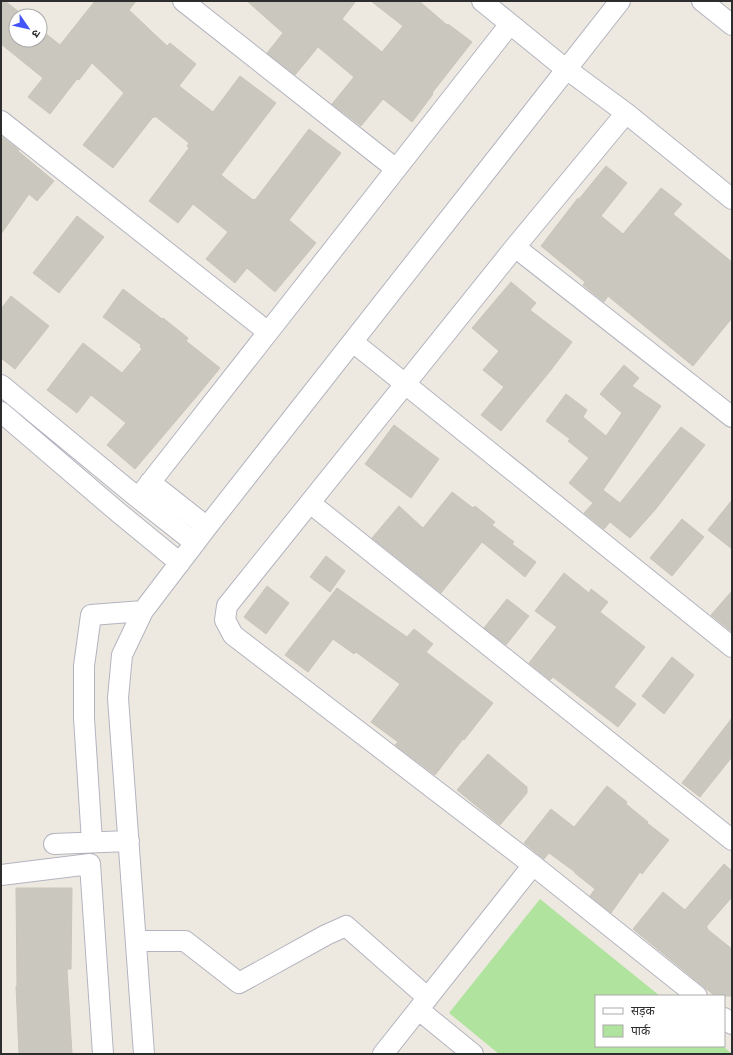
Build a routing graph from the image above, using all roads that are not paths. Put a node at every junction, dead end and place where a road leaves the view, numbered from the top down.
1 (183, 1) edge
2 (482, 1) edge
3 (620, 1) edge
4 (702, 1) edge
5 (510, 24) junction
6 (732, 25) edge
7 (567, 69) junction
8 (626, 113) junction
9 (1, 121) edge
10 (396, 169) junction
11 (732, 199) edge
12 (515, 247) junction
13 (268, 332) junction
14 (353, 342) junction
15 (405, 384) junction
16 (1, 385) edge
17 (1, 412) edge
18 (732, 417) edge
19 (150, 482) junction
20 (138, 498) junction
21 (310, 503) junction
22 (207, 527) junction
23 (195, 543) junction
24 (180, 563) junction
25 (143, 611) junction
26 (732, 647) edge
27 (732, 840) edge
28 (92, 842) junction
29 (129, 842) junction
30 (54, 844) dead end
31 (533, 865) junction
32 (1, 874) edge
33 (136, 941) junction
34 (696, 995) edge
35 (424, 1004) junction
36 (103, 1054) edge
37 (144, 1054) edge
38 (383, 1054) edge
39 (473, 1054) edge

1 - 10 street
2 - 5 street
3 - 7 street
4 - 6 street
5 - 7 street
5 - 10 street
7 - 8 street
7 - 14 street
8 - 11 street
8 - 12 street
9 - 13 street
10 - 13 street
12 - 15 street
12 - 18 street
13 - 19 street
14 - 15 street
14 - 22 street
15 - 21 street
15 - 26 street
16 - 20 street
17 - 24 street
19 - 20 street
19 - 22 street
20 - 23 street
21 - 27 street
21 - 31 street
22 - 23 street
23 - 24 street
24 - 25 street
25 - 28 street
25 - 29 street
28 - 29 street
28 - 30 street
29 - 33 street
31 - 34 street
31 - 35 street
32 - 36 street
33 - 35 street
33 - 37 street
35 - 38 street
35 - 39 street

